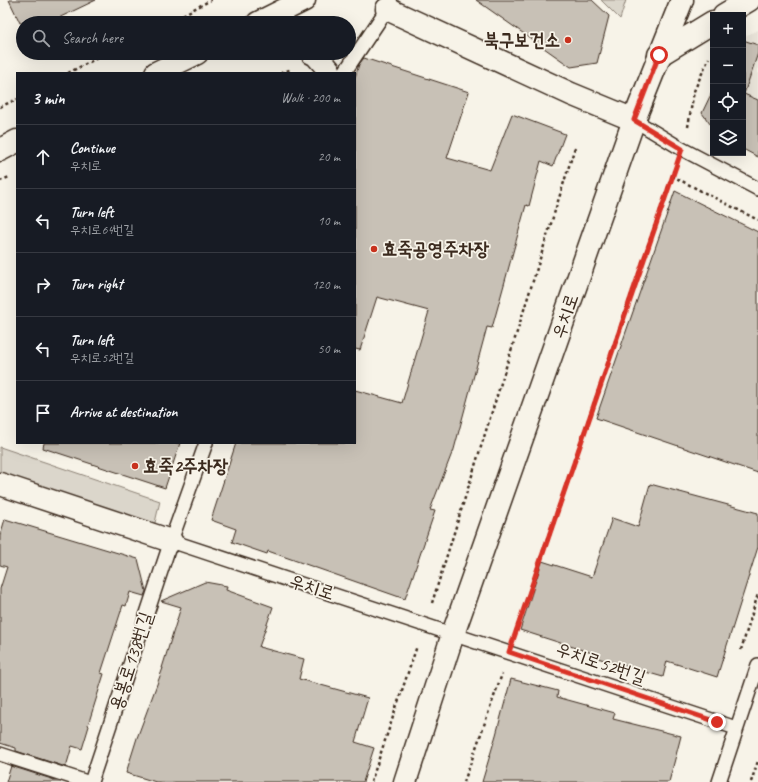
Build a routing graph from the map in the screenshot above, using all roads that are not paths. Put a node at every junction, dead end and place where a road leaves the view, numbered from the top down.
1 (304, 0) edge
2 (682, 0) edge
3 (749, 0) edge
4 (390, 5) edge
5 (729, 12) edge
6 (272, 16) edge
7 (710, 24) edge
8 (356, 55) edge
9 (659, 55) junction
10 (183, 60) edge
11 (320, 60) edge
12 (353, 60) edge
13 (158, 72) edge
14 (330, 72) edge
15 (345, 72) edge
16 (634, 120) junction
17 (16, 142) edge
18 (0, 150) edge
19 (758, 189) edge
20 (206, 444) edge
21 (0, 484) edge
22 (171, 541) junction
23 (453, 634) junction
24 (758, 665) edge
25 (736, 728) junction
26 (0, 754) edge
27 (87, 782) edge
28 (92, 782) edge
29 (405, 782) edge
30 (719, 782) edge

1 - 6 main road
2 - 9 main road, 우치로
3 - 5 main road
4 - 8 lane
4 - 16 main road
7 - 9 main road
9 - 16 main road, 우치로
10 - 13 main road
11 - 14 main road
12 - 15 lane
16 - 19 lane
16 - 23 main road, 우치로
17 - 18 main road
20 - 22 lane, 용봉로138번길
21 - 22 main road
22 - 23 lane, 우치로
22 - 28 lane, 용봉로138번길
23 - 25 lane, 우치로52번길
23 - 29 main road, 우치로
24 - 25 lane
25 - 30 lane
26 - 27 lane

